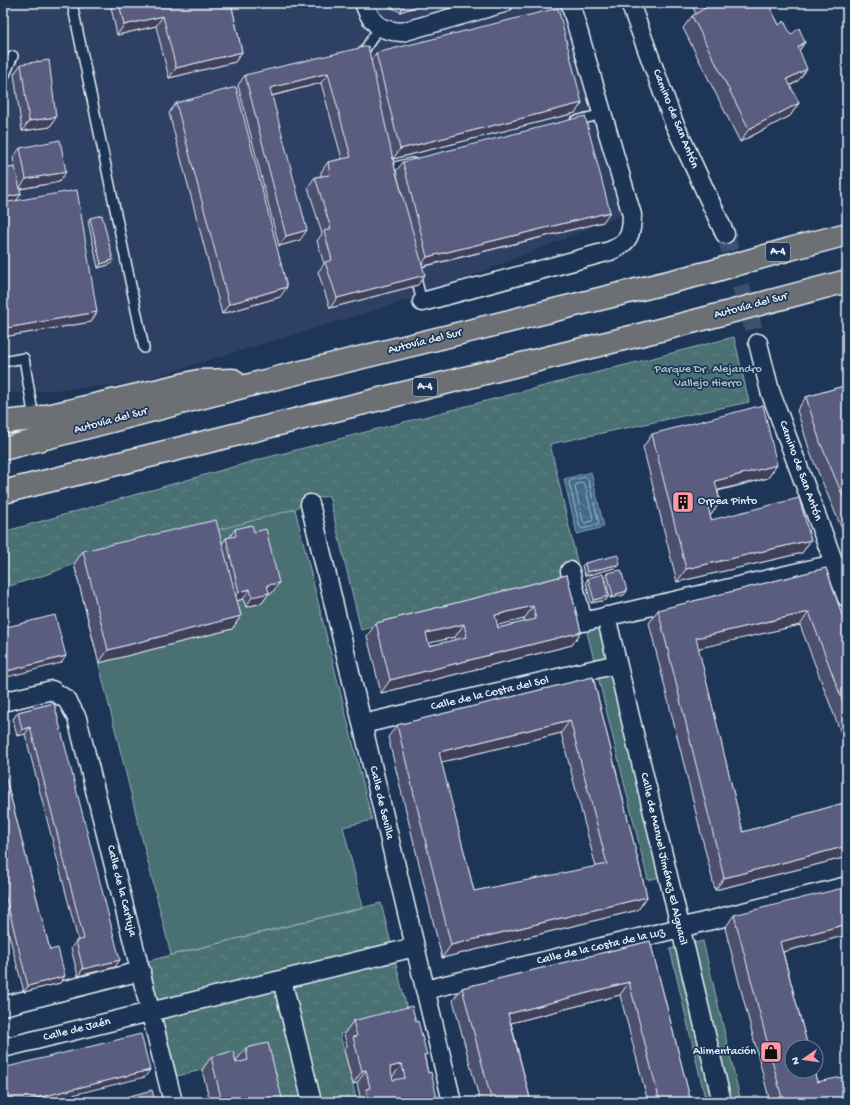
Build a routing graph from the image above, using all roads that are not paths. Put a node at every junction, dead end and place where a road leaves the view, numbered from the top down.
1 (72, 3) edge
2 (364, 3) edge
3 (504, 3) edge
4 (570, 3) edge
5 (630, 3) edge
6 (379, 27) junction
7 (13, 56) dead end
8 (362, 63) edge
9 (3, 79) edge
10 (603, 114) junction
11 (565, 124) edge
12 (420, 161) edge
13 (390, 168) edge
14 (725, 234) tunnel mouth
15 (847, 234) edge
16 (412, 262) edge
17 (847, 281) edge
18 (422, 302) joint
19 (758, 343) tunnel mouth
20 (144, 348) dead end
21 (3, 362) edge
22 (273, 379) junction
23 (34, 419) junction
24 (3, 422) edge
25 (3, 449) edge
26 (3, 492) edge
27 (310, 504) dead end
28 (834, 564) junction
29 (570, 571) dead end
30 (847, 598) edge
31 (606, 616) junction
32 (617, 664) junction
33 (3, 702) edge
34 (363, 724) junction
35 (847, 886) edge
36 (680, 928) junction
37 (415, 947) junction
38 (141, 971) junction
39 (282, 980) junction
40 (425, 990) junction
41 (3, 1006) edge
42 (150, 1012) junction
43 (3, 1048) edge
44 (173, 1102) edge
45 (312, 1102) edge
46 (452, 1102) edge
47 (722, 1102) edge

1 - 20 lane
2 - 6 street
3 - 6 street
4 - 10 street
5 - 14 street, Camino de San Antón
6 - 8 lane
7 - 9 lane
10 - 11 lane
10 - 18 street
12 - 13 lane
15 - 22 highway, Autovía del Sur / A-4
16 - 18 lane
17 - 26 highway, Autovía del Sur / A-4
19 - 28 street, Camino de San Antón
21 - 23 lane
22 - 23 highway
22 - 25 highway, Autovía del Sur / A-4
23 - 24 highway
27 - 34 street, Calle de Sevilla
28 - 30 street, Camino de San Antón
28 - 31 street
29 - 31 street
31 - 32 street, Calle de Manuel Jiménez El Alguacil
32 - 34 street, Calle de la Costa del Sol
32 - 36 street, Calle de Manuel Jiménez El Alguacil
33 - 38 street, Calle de la Cartuja
34 - 37 street, Calle de Sevilla
35 - 36 street, Calle de la Costa de la Luz
36 - 40 street, Calle de la Costa de la Luz
36 - 47 street, Calle de Manuel Jiménez El Alguacil
37 - 39 street, Calle de Jaén
37 - 40 street, Calle de Sevilla
38 - 41 street
38 - 42 street, Calle de la Cartuja
39 - 42 street, Calle de Jaén
39 - 45 street
40 - 46 street, Calle de Sevilla
42 - 43 street, Calle de Jaén
42 - 44 street, Calle de la Cartuja

